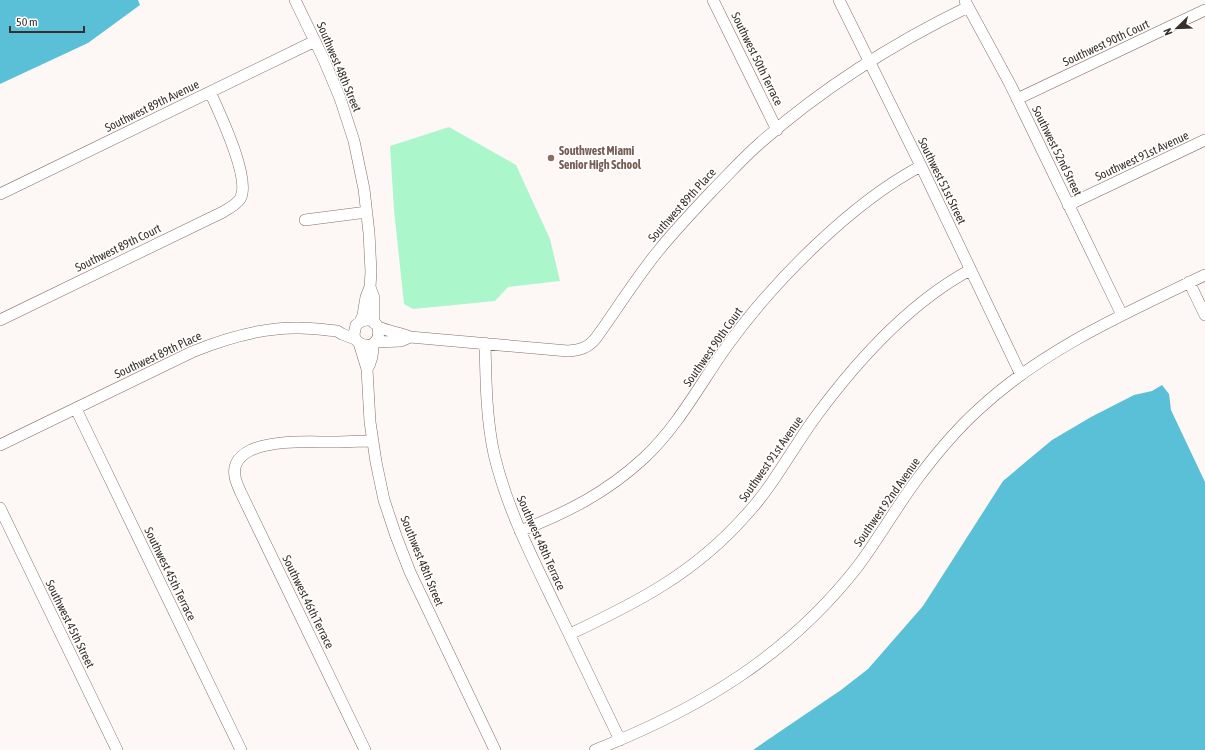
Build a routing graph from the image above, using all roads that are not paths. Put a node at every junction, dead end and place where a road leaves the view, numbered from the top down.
1 (296, 0) edge
2 (713, 0) edge
3 (839, 0) edge
4 (967, 3) edge
5 (1205, 10) edge
6 (315, 41) junction
7 (870, 62) junction
8 (210, 92) junction
9 (1017, 99) junction
10 (777, 130) junction
11 (1205, 140) edge
12 (921, 166) junction
13 (0, 194) edge
14 (1068, 205) junction
15 (368, 212) junction
16 (305, 220) dead end
17 (970, 270) junction
18 (1205, 275) edge
19 (1189, 282) junction
20 (370, 287) junction
21 (1122, 315) junction
22 (1205, 315) edge
23 (0, 320) edge
24 (358, 324) junction
25 (376, 324) junction
26 (337, 331) junction
27 (410, 337) junction
28 (357, 341) junction
29 (374, 343) junction
30 (485, 343) junction
31 (367, 369) junction
32 (1021, 375) junction
33 (76, 409) junction
34 (373, 441) junction
35 (0, 445) edge
36 (0, 508) edge
37 (520, 531) junction
38 (570, 634) junction
39 (620, 740) junction
40 (117, 750) edge
41 (241, 750) edge
42 (365, 750) edge
43 (495, 750) edge
44 (595, 750) edge

1 - 6 street, Southwest 48th Street
2 - 10 street, Southwest 50th Terrace
3 - 7 street, Southwest 51st Street
4 - 7 street, Southwest 89th Place
4 - 9 street, Southwest 52nd Street
5 - 9 street, Southwest 90th Court
6 - 8 street, Southwest 89th Avenue
6 - 15 street, Southwest 48th Street
7 - 10 street, Southwest 89th Place
7 - 12 street, Southwest 51st Street
8 - 13 street, Southwest 89th Avenue
8 - 23 street, Southwest 89th Court
9 - 14 street, Southwest 52nd Street
10 - 30 street, Southwest 89th Place
11 - 14 street, Southwest 91st Avenue
12 - 17 street, Southwest 51st Street
12 - 37 street, Southwest 90th Court
14 - 21 street, Southwest 52nd Street
15 - 16 street
15 - 20 street, Southwest 48th Street
17 - 32 street, Southwest 51st Street
17 - 38 street, Southwest 91st Avenue
18 - 19 street, Southwest 92nd Avenue
19 - 21 street, Southwest 92nd Avenue
19 - 22 street
20 - 24 street, Southwest 48th Street
20 - 25 street, Southwest 48th Street
21 - 32 street, Southwest 92nd Avenue
24 - 25 street
24 - 26 street, Southwest 89th Place
24 - 28 street, Southwest 48th Street
25 - 27 street, Southwest 89th Place
25 - 29 street, Southwest 48th Street
26 - 28 street, Southwest 89th Place
26 - 33 street, Southwest 89th Place
27 - 29 street, Southwest 89th Place
27 - 30 street, Southwest 89th Place
28 - 29 street
28 - 31 street, Southwest 48th Street
29 - 31 street, Southwest 48th Street
30 - 37 street, Southwest 48th Terrace
31 - 34 street, Southwest 48th Street
32 - 39 street, Southwest 92nd Avenue
33 - 35 street, Southwest 89th Place
33 - 41 street, Southwest 45th Terrace
34 - 42 street, Southwest 46th Terrace
34 - 43 street, Southwest 48th Street
36 - 40 street, Southwest 45th Street
37 - 38 street, Southwest 48th Terrace
38 - 39 street, Southwest 48th Terrace
39 - 44 street, Southwest 92nd Avenue

